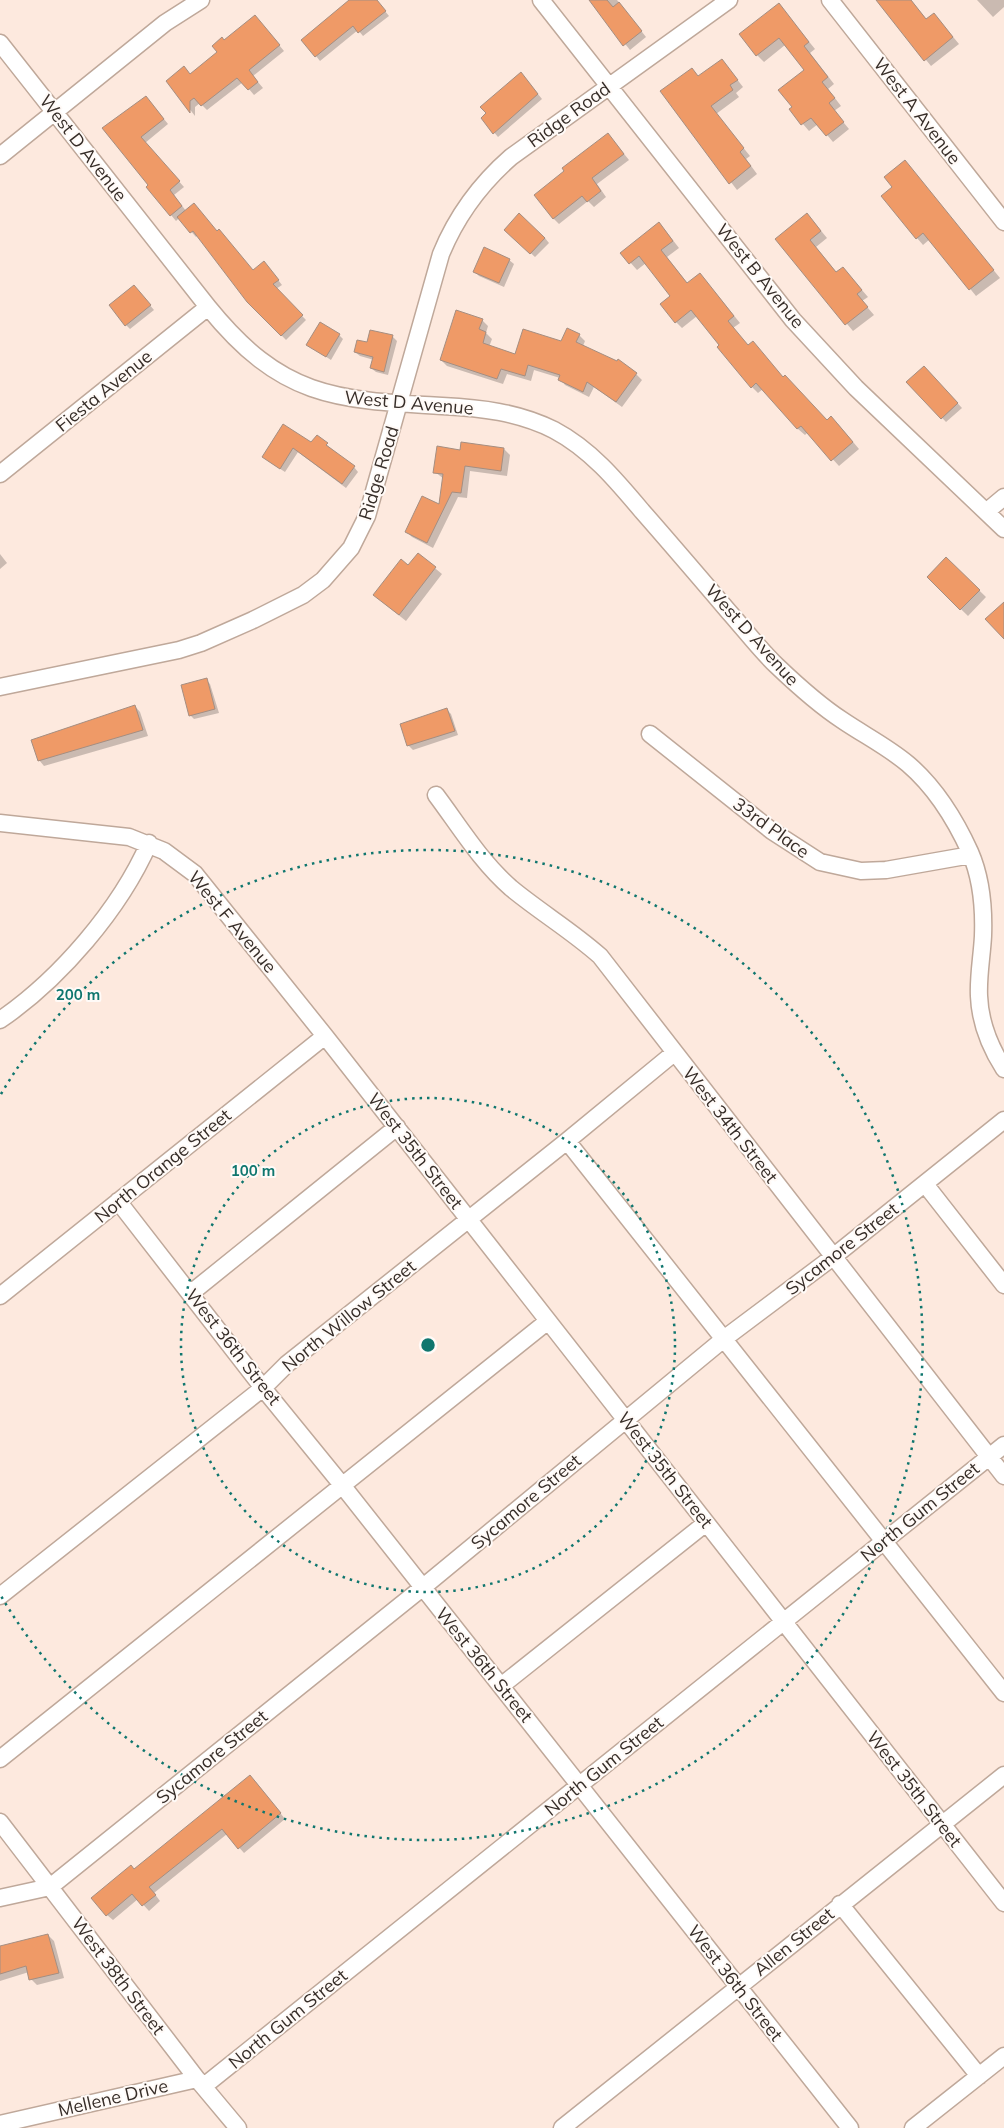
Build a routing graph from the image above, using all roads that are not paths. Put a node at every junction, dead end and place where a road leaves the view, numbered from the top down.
1 (202, 0) edge
2 (541, 0) edge
3 (729, 0) edge
4 (830, 0) edge
5 (0, 43) edge
6 (609, 86) junction
7 (54, 112) junction
8 (0, 156) edge
9 (1004, 222) edge
10 (208, 307) junction
11 (400, 404) junction
12 (0, 474) edge
13 (1004, 497) edge
14 (986, 512) junction
15 (1004, 529) edge
16 (0, 687) edge
17 (650, 734) dead end
18 (436, 795) dead end
19 (0, 823) edge
20 (149, 844) junction
21 (971, 855) junction
22 (0, 1020) edge
23 (325, 1036) junction
24 (674, 1053) junction
25 (1004, 1069) edge
26 (1004, 1120) edge
27 (397, 1128) junction
28 (567, 1141) junction
29 (925, 1184) junction
30 (118, 1201) junction
31 (469, 1220) junction
32 (833, 1258) junction
33 (1004, 1285) edge
34 (191, 1293) junction
35 (0, 1296) edge
36 (548, 1321) junction
37 (725, 1338) junction
38 (263, 1388) junction
39 (626, 1420) junction
40 (1004, 1445) edge
41 (989, 1457) junction
42 (1004, 1476) edge
43 (342, 1486) junction
44 (706, 1523) junction
45 (884, 1542) junction
46 (422, 1588) junction
47 (0, 1596) edge
48 (783, 1620) junction
49 (501, 1686) junction
50 (1004, 1693) edge
51 (0, 1759) edge
52 (1004, 1775) edge
53 (580, 1786) junction
54 (0, 1822) edge
55 (942, 1824) junction
56 (50, 1887) junction
57 (0, 1898) edge
58 (1004, 1903) edge
59 (840, 1904) junction
60 (738, 1988) junction
61 (1004, 2056) edge
62 (979, 2076) junction
63 (200, 2082) junction
64 (0, 2124) edge
65 (238, 2128) edge
66 (562, 2128) edge
67 (850, 2128) edge
68 (913, 2128) edge

1 - 7 street
2 - 6 street, West B Avenue
3 - 6 street, Ridge Road
4 - 9 street, West A Avenue
5 - 7 street, West D Avenue
6 - 11 street, Ridge Road
6 - 14 street, West B Avenue
7 - 8 street
7 - 10 street, West D Avenue
10 - 11 street, West D Avenue
10 - 12 street, Fiesta Avenue
11 - 16 street, Ridge Road
11 - 21 street, West D Avenue
13 - 14 street
14 - 15 street, West B Avenue
17 - 21 street, 33rd Place
18 - 24 street, West 34th Street
19 - 20 street, West F Avenue
20 - 22 street
20 - 23 street, West F Avenue
21 - 25 street, West D Avenue
23 - 27 street, West 35th Street
23 - 30 street, North Orange Street
24 - 28 street, North Willow Street
24 - 32 street, West 34th Street
26 - 29 street, Sycamore Street
27 - 31 street, West 35th Street
27 - 34 street
28 - 31 street, North Willow Street
28 - 37 street
29 - 32 street, Sycamore Street
29 - 33 street
30 - 34 street, West 36th Street
30 - 35 street, North Orange Street
31 - 36 street, West 35th Street
31 - 38 street, North Willow Street
32 - 37 street, Sycamore Street
32 - 41 street, West 34th Street
34 - 38 street, West 36th Street
36 - 39 street, West 35th Street
36 - 43 street
37 - 39 street, Sycamore Street
37 - 45 street
38 - 43 street, West 36th Street
38 - 47 street, North Willow Street
39 - 44 street, West 35th Street
39 - 46 street, Sycamore Street
40 - 41 street, North Gum Street
41 - 42 street, West 34th Street
41 - 45 street, North Gum Street
43 - 46 street, West 36th Street
43 - 51 street
44 - 48 street, West 35th Street
44 - 49 street
45 - 48 street, North Gum Street
45 - 50 street
46 - 49 street, West 36th Street
46 - 56 street, Sycamore Street
48 - 53 street, North Gum Street
48 - 55 street, West 35th Street
49 - 53 street, West 36th Street
52 - 55 street, Allen Street
53 - 60 street, West 36th Street
53 - 63 street, North Gum Street
54 - 56 street, West 38th Street
55 - 58 street, West 35th Street
55 - 59 street, Allen Street
56 - 57 street
56 - 63 street, West 38th Street
59 - 60 street, Allen Street
59 - 62 street
60 - 66 street, Allen Street
60 - 67 street, West 36th Street
61 - 62 street
62 - 68 street
63 - 64 street, Mellene Drive
63 - 65 street, West 38th Street

